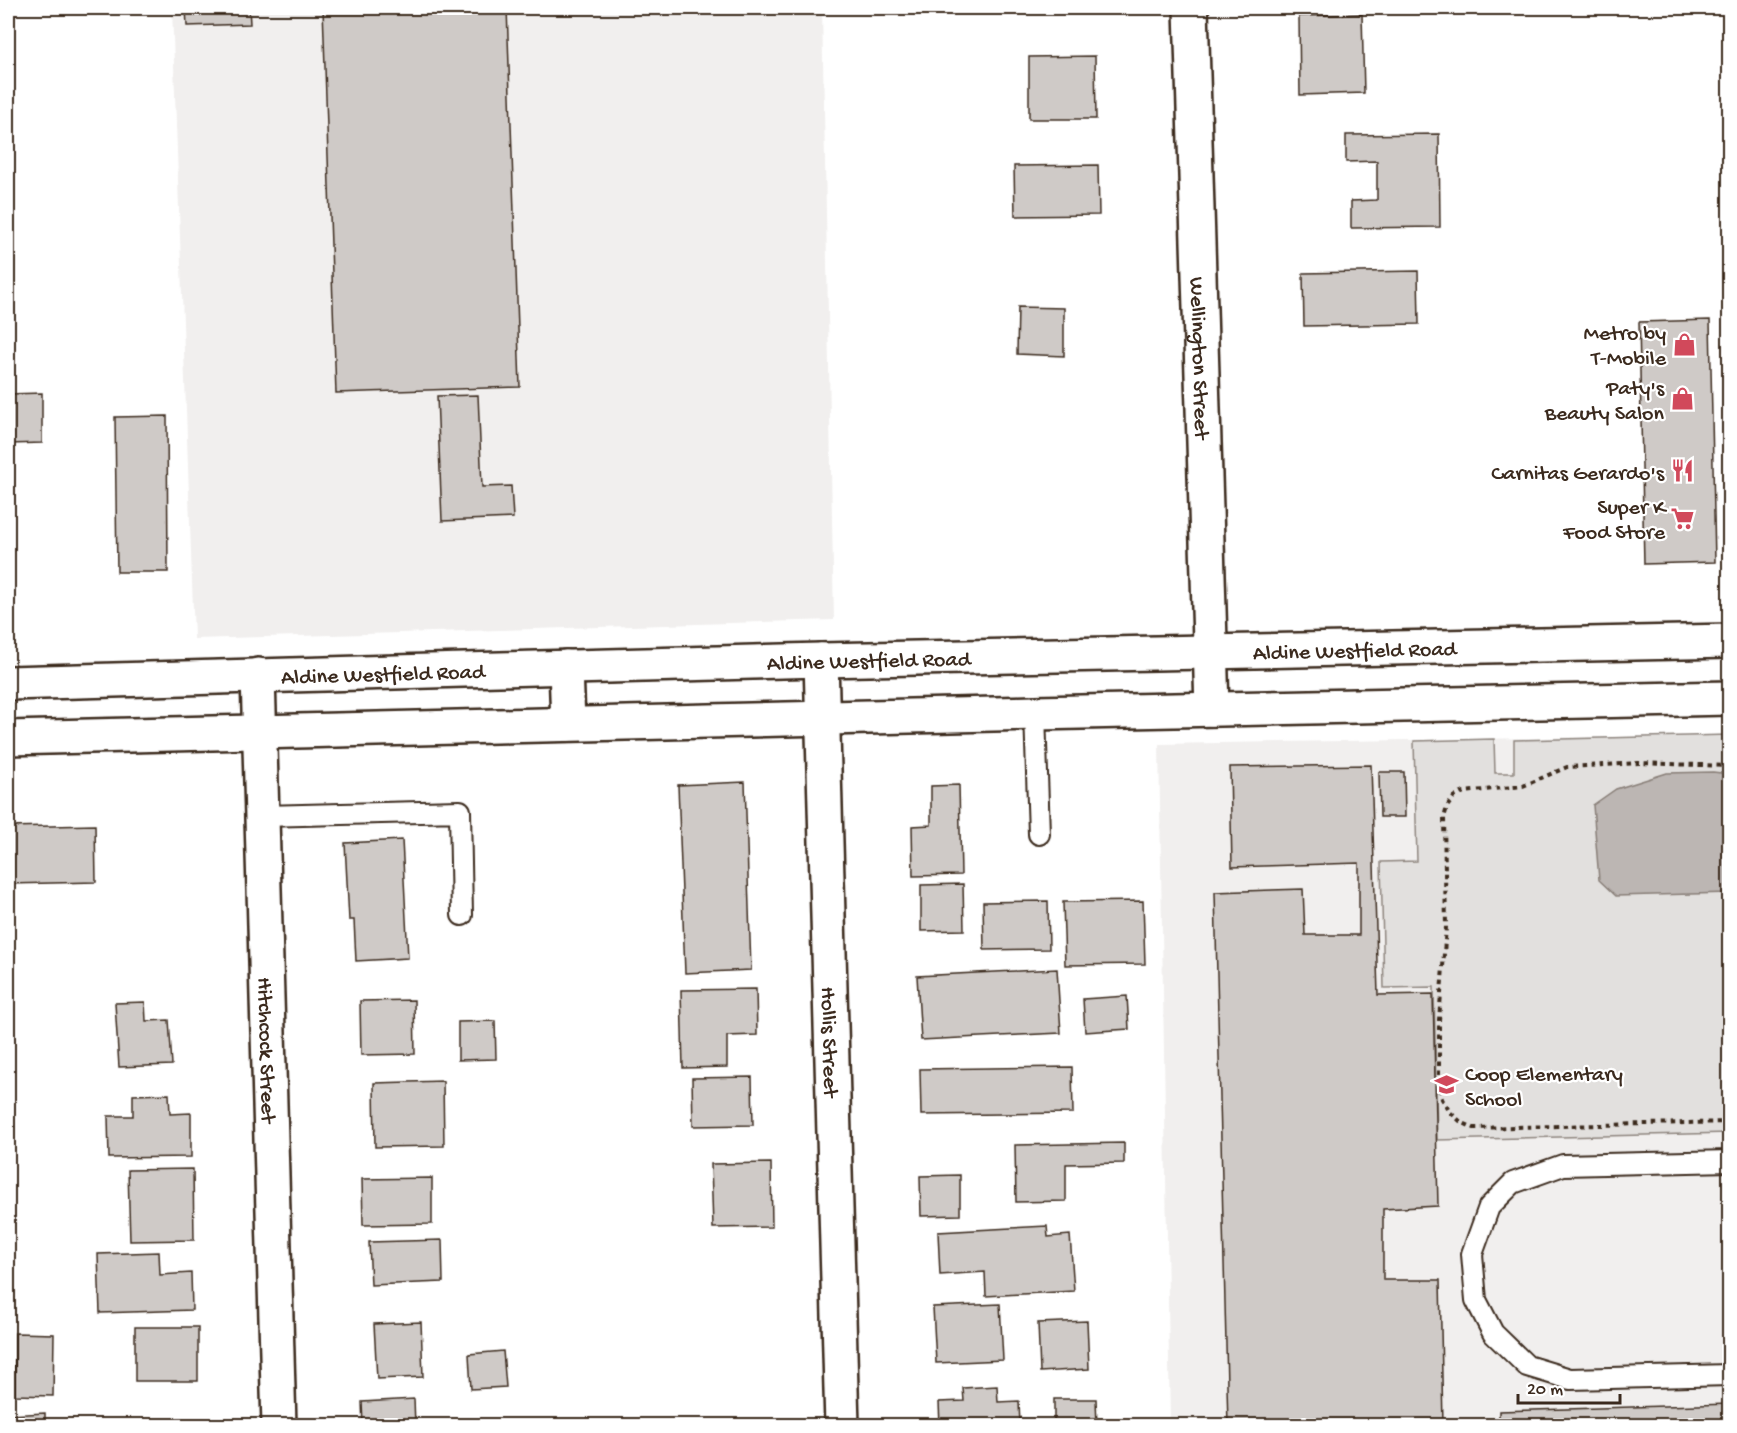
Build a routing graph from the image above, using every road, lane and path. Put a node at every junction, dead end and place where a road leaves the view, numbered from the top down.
1 (1191, 8) edge
2 (1730, 641) edge
3 (1210, 652) junction
4 (821, 660) junction
5 (566, 667) junction
6 (258, 675) junction
7 (8, 683) edge
8 (1730, 698) edge
9 (1212, 709) junction
10 (1035, 713) junction
11 (823, 718) junction
12 (568, 724) junction
13 (261, 732) junction
14 (8, 738) edge
15 (1730, 766) edge
16 (262, 816) junction
17 (1039, 834) dead end
18 (462, 915) dead end
19 (1730, 1122) edge
20 (1730, 1161) edge
21 (1730, 1375) edge
22 (279, 1425) edge
23 (842, 1425) edge

1 - 3 main road, Wellington Street
2 - 3 main road, Aldine Westfield Road
3 - 4 main road, Aldine Westfield Road
3 - 9 main road, Wellington Street
4 - 5 main road, Aldine Westfield Road
4 - 11 main road, Hollis Street
5 - 6 main road, Aldine Westfield Road
5 - 12 main road
6 - 7 main road, Aldine Westfield Road
6 - 13 main road, Hitchcock Street
8 - 9 main road
9 - 10 main road
10 - 11 main road
10 - 17 lane
11 - 12 main road
11 - 23 main road, Hollis Street
12 - 13 main road
13 - 14 main road
13 - 16 main road, Hitchcock Street
15 - 19 path
16 - 18 lane
16 - 22 main road, Hitchcock Street
20 - 21 lane

